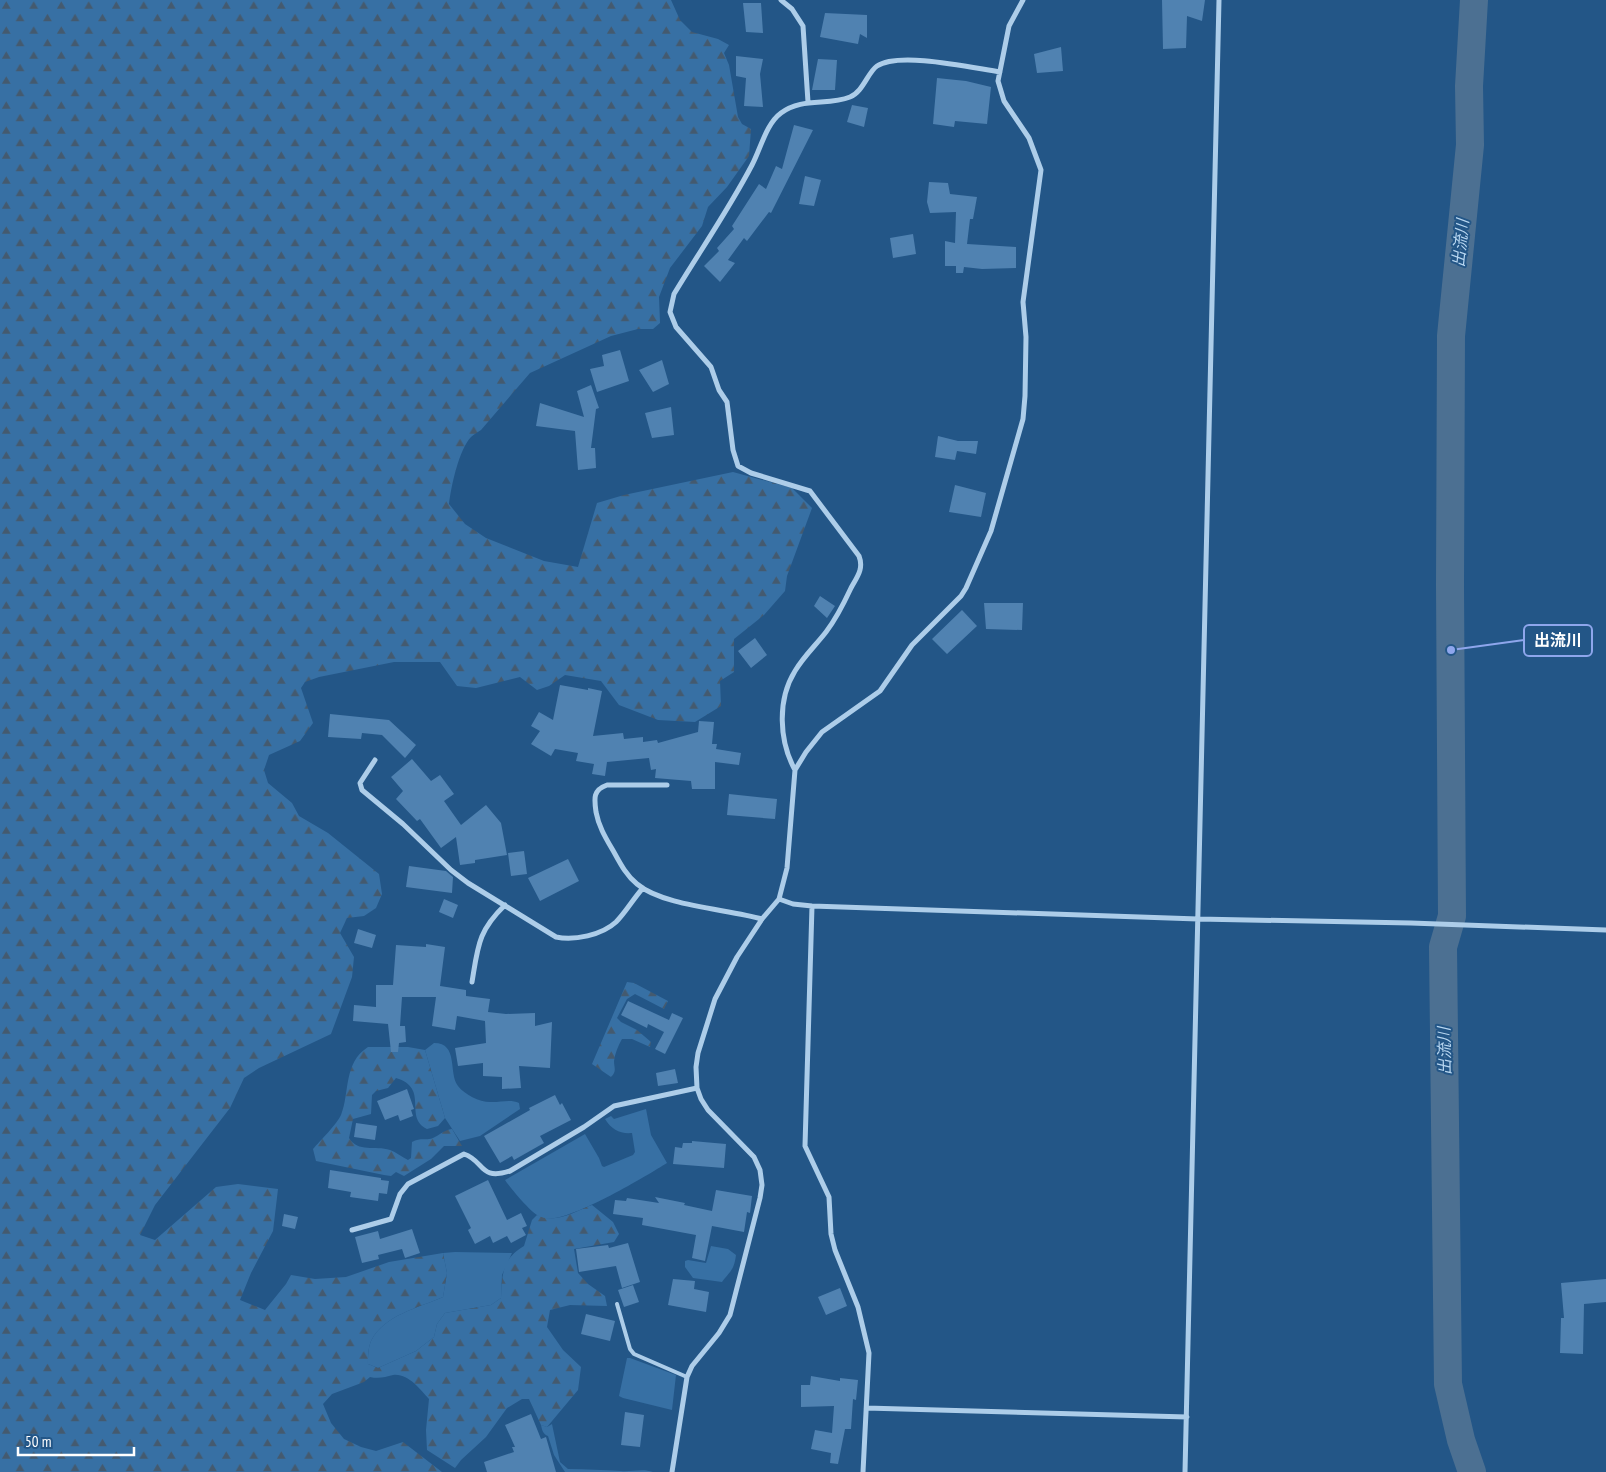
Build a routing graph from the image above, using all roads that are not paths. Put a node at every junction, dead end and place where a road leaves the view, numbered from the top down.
1 (781, 0) edge
2 (1022, 0) edge
3 (1219, 0) edge
4 (1000, 72) junction
5 (808, 102) junction
6 (375, 760) dead end
7 (795, 770) junction
8 (667, 784) dead end
9 (643, 888) junction
10 (779, 899) junction
11 (505, 905) junction
12 (812, 906) junction
13 (762, 919) junction
14 (1198, 919) junction
15 (1606, 930) edge
16 (472, 982) dead end
17 (698, 1088) junction
18 (352, 1230) dead end
19 (617, 1304) dead end
20 (687, 1377) junction
21 (866, 1408) junction
22 (1187, 1417) junction
23 (672, 1472) edge
24 (863, 1472) edge
25 (1185, 1472) edge

1 - 5 street
2 - 4 street
3 - 14 street
4 - 5 street
4 - 7 street
5 - 7 street
6 - 11 street
7 - 10 street
8 - 9 street
9 - 11 street
9 - 13 street
10 - 12 street
10 - 13 street
11 - 16 street
12 - 14 street
12 - 21 street
13 - 17 street
14 - 15 street
14 - 22 street
17 - 18 street
17 - 20 street
19 - 20 lane
20 - 23 street
21 - 22 street
21 - 24 street
22 - 25 street

